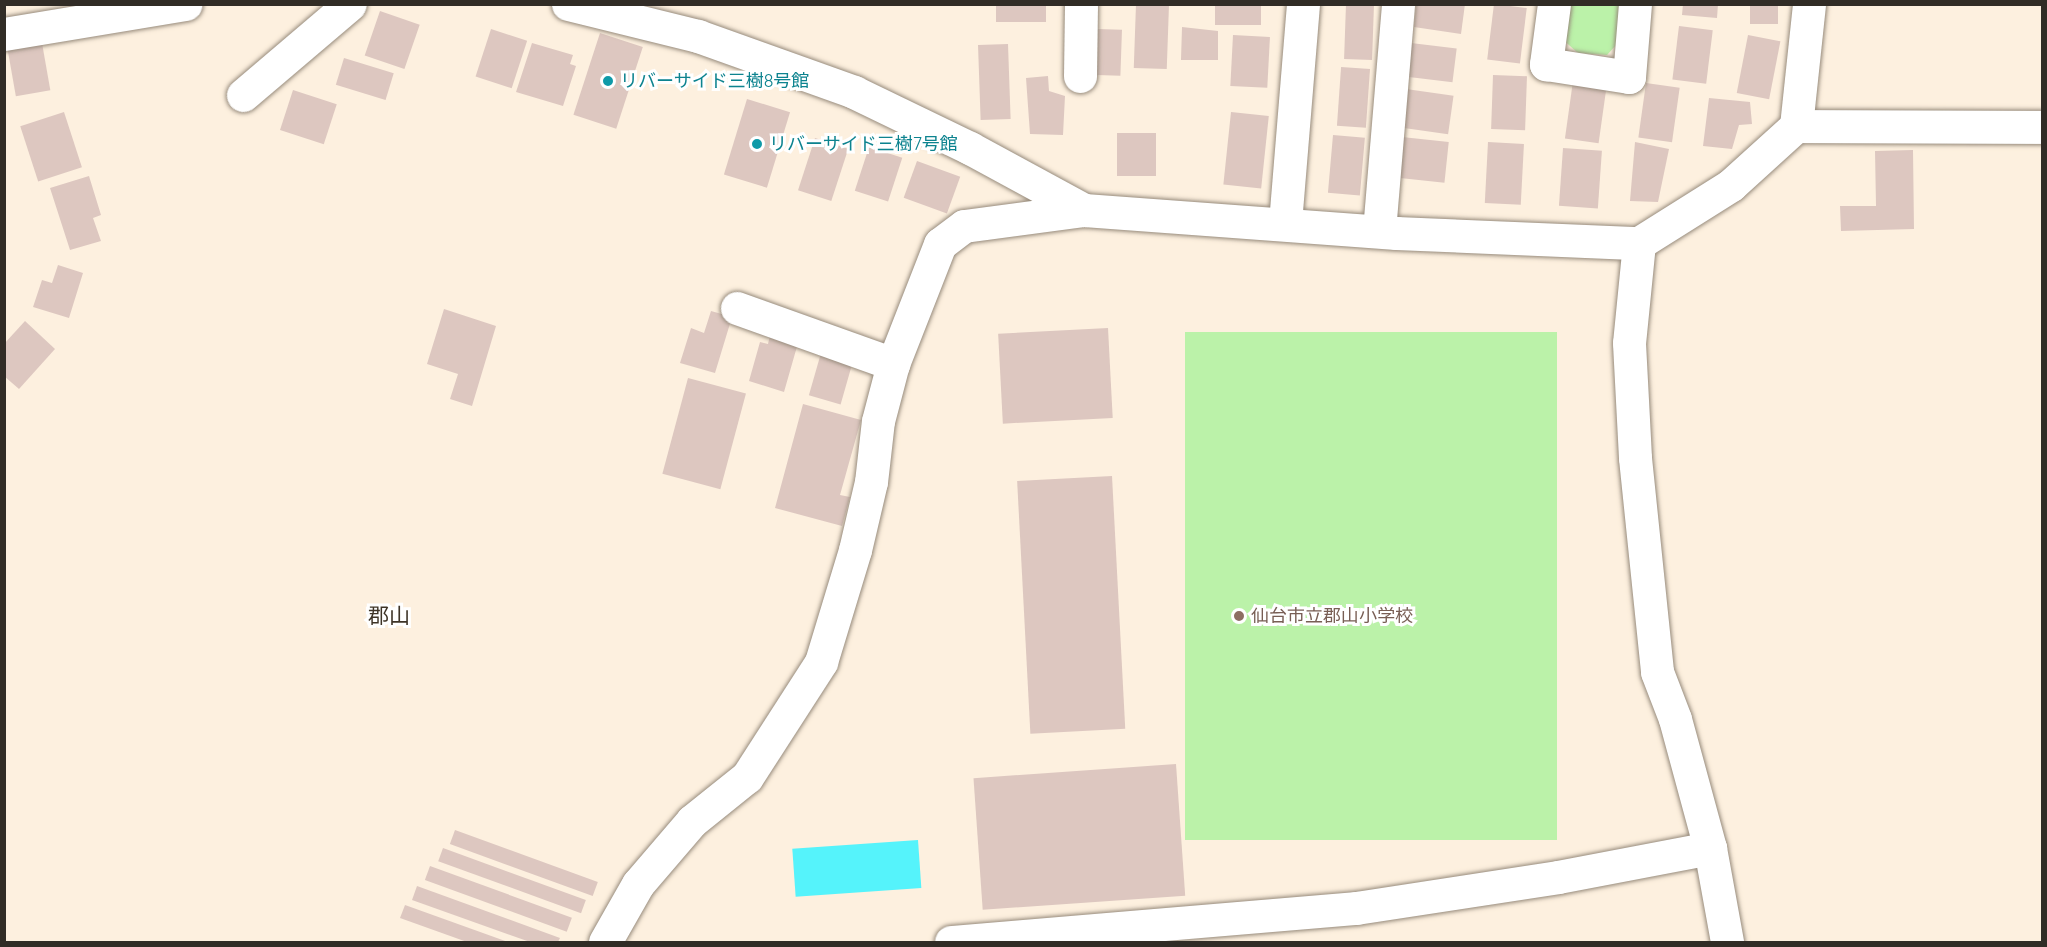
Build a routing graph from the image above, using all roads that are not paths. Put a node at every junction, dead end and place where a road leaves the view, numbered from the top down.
1 (186, 4) edge
2 (350, 4) edge
3 (568, 4) edge
4 (667, 4) edge
5 (1081, 4) edge
6 (1303, 4) edge
7 (1398, 4) edge
8 (1554, 4) edge
9 (1635, 4) edge
10 (1809, 4) edge
11 (4, 34) edge
12 (698, 36) junction
13 (1080, 76) dead end
14 (243, 95) dead end
15 (1797, 126) junction
16 (2043, 127) edge
17 (1084, 210) junction
18 (1285, 224) junction
19 (1379, 231) junction
20 (1640, 243) junction
21 (737, 308) dead end
22 (893, 364) junction
23 (1710, 848) junction
24 (605, 942) edge
25 (951, 942) edge
26 (1727, 942) edge

1 - 11 street
2 - 14 street
3 - 12 street
4 - 12 street
5 - 13 street
6 - 18 street
7 - 19 street
8 - 9 street
10 - 15 street
12 - 17 street
15 - 16 street
15 - 20 street
17 - 18 street
17 - 22 street
18 - 19 street
19 - 20 street
20 - 23 street
21 - 22 street
22 - 24 street
23 - 25 street
23 - 26 street

